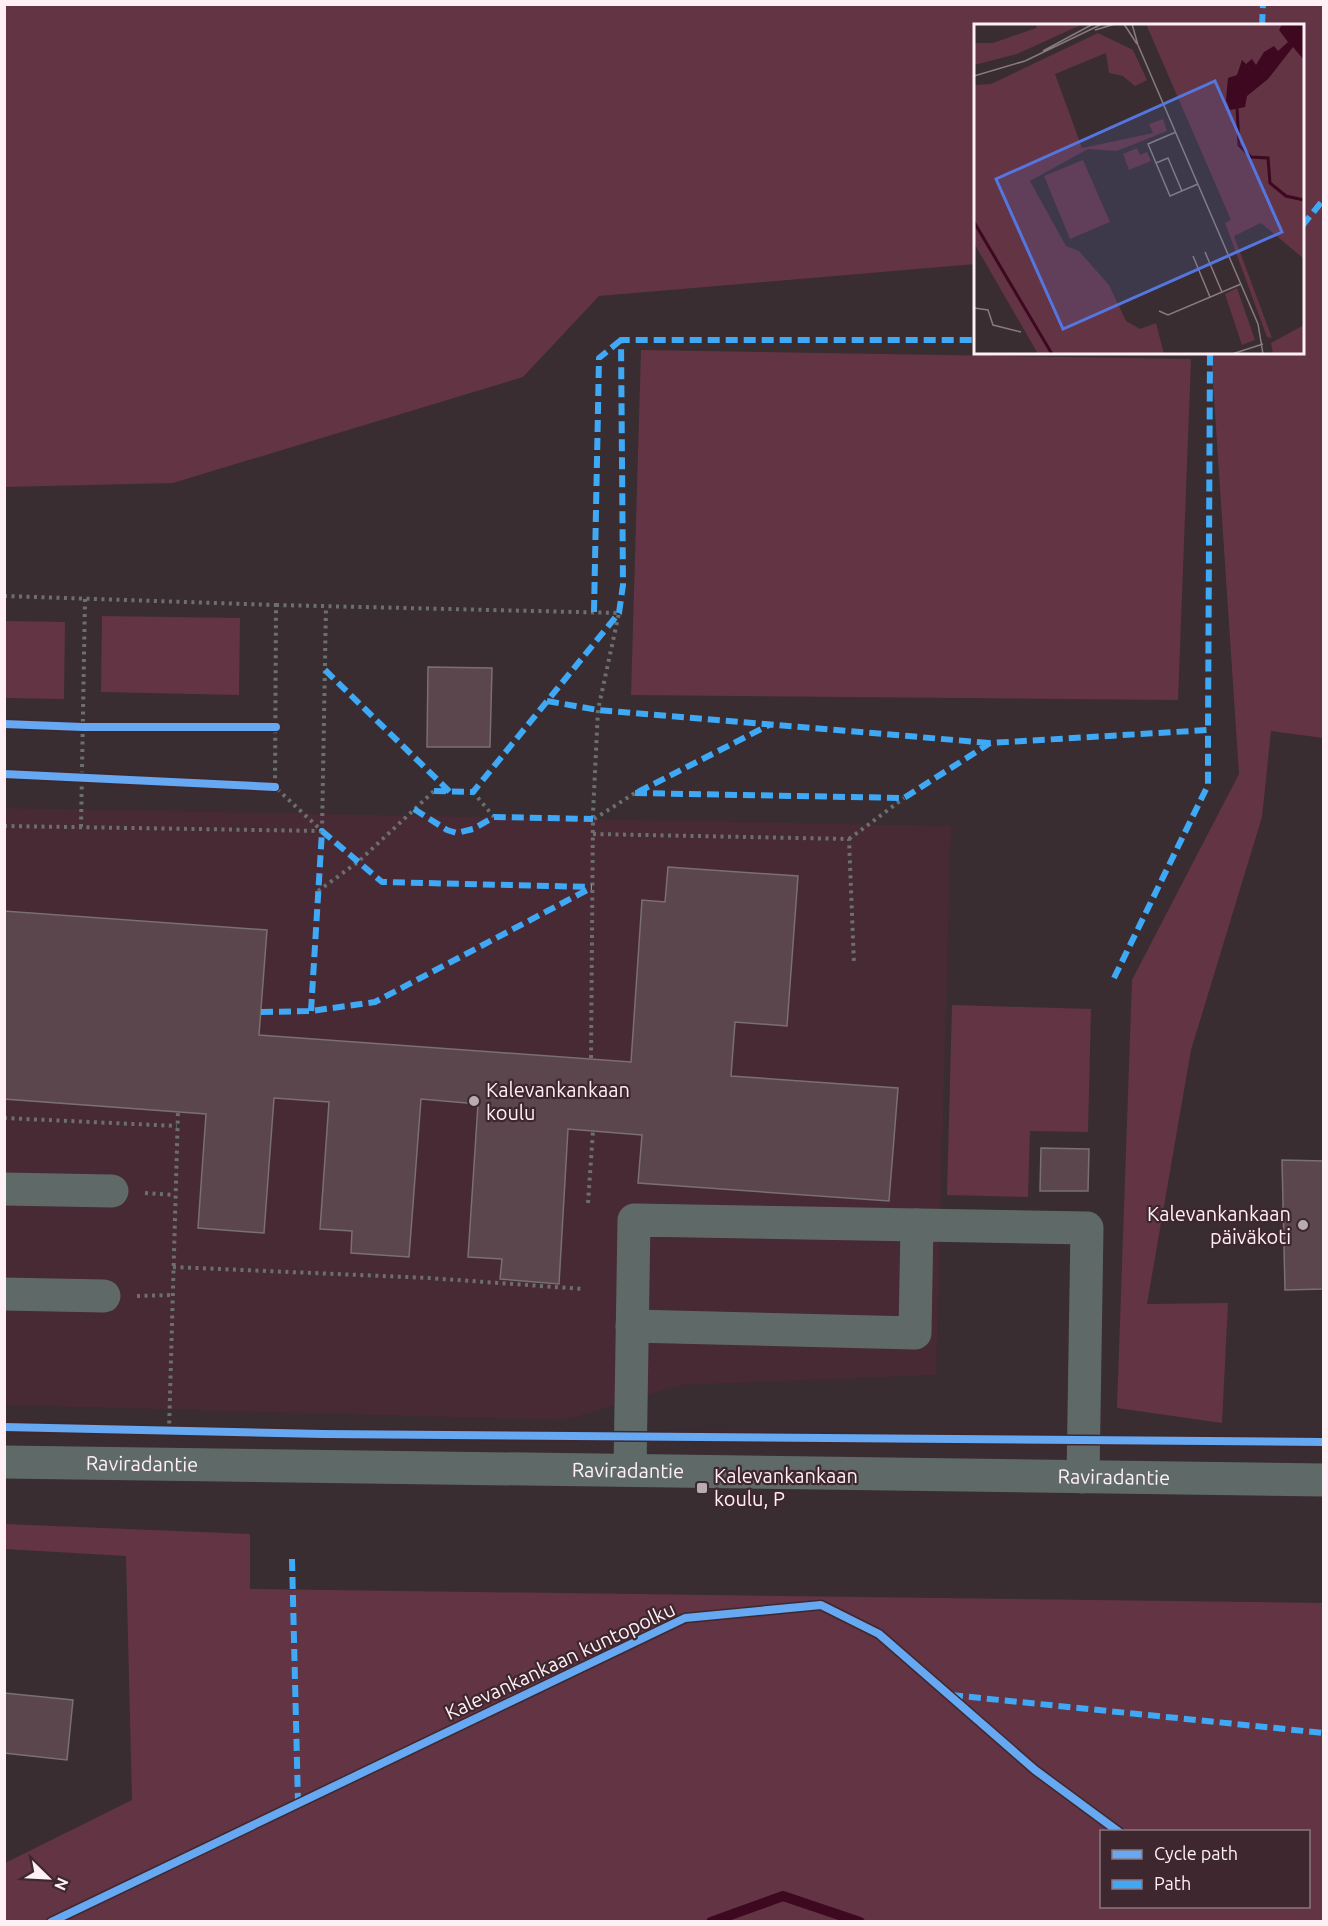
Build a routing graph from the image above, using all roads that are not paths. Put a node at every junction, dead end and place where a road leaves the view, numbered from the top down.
1 (4, 1189) edge
2 (112, 1191) dead end
3 (917, 1225) junction
4 (4, 1294) edge
5 (104, 1296) dead end
6 (632, 1326) junction
7 (4, 1462) edge
8 (630, 1470) junction
9 (1083, 1477) junction
10 (1323, 1480) edge

1 - 2 street
3 - 6 street
3 - 6 street
3 - 9 street
4 - 5 street
6 - 8 street
7 - 8 street, Raviradantie
8 - 9 street, Raviradantie
9 - 10 street, Raviradantie

